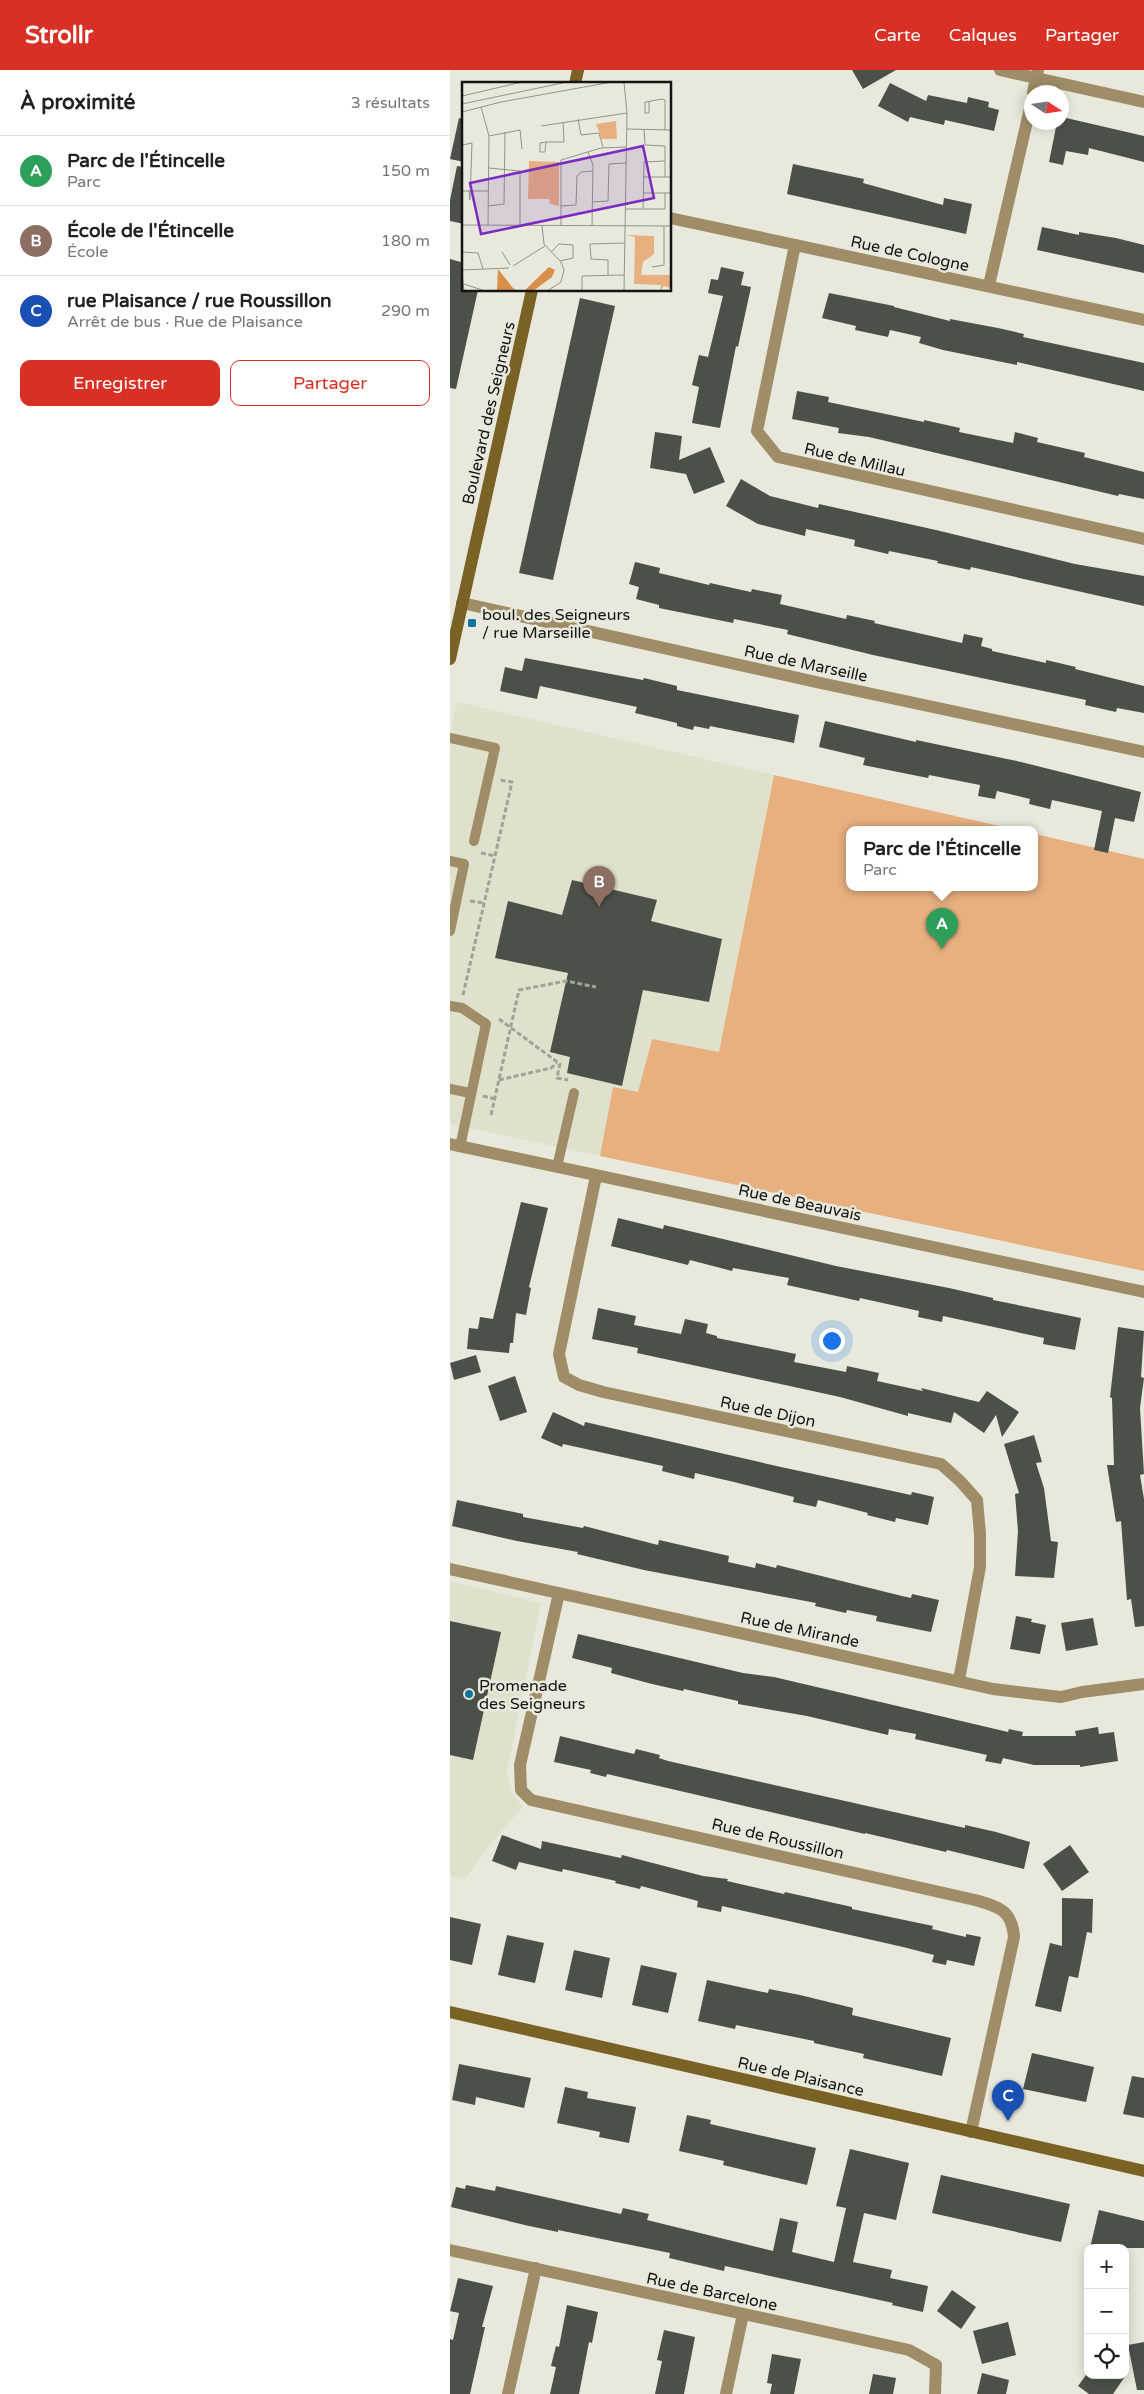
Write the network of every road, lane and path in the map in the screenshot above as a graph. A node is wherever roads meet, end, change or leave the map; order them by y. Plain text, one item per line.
1 (1000, 70) edge
2 (1037, 75) edge
3 (1144, 102) edge
4 (1025, 130) edge
5 (671, 218) edge
6 (795, 245) junction
7 (989, 286) junction
8 (532, 291) edge
9 (1144, 320) edge
10 (1144, 539) edge
11 (462, 603) junction
12 (450, 659) edge
13 (450, 738) edge
14 (1144, 752) edge
15 (512, 782) dead end
16 (474, 841) dead end
17 (450, 861) edge
18 (450, 931) edge
19 (596, 988) dead end
20 (456, 992) dead end
21 (463, 993) junction
22 (469, 994) dead end
23 (450, 1006) edge
24 (494, 1014) dead end
25 (510, 1028) junction
26 (557, 1063) junction
27 (499, 1080) junction
28 (574, 1082) dead end
29 (450, 1089) edge
30 (574, 1093) dead end
31 (470, 1094) junction
32 (491, 1115) dead end
33 (455, 1145) edge
34 (557, 1167) junction
35 (596, 1176) junction
36 (1144, 1292) edge
37 (450, 1569) edge
38 (559, 1593) junction
39 (958, 1680) junction
40 (1144, 1684) edge
41 (450, 2012) edge
42 (971, 2132) junction
43 (1144, 2171) edge
44 (450, 2250) edge
45 (536, 2268) junction
46 (743, 2314) junction
47 (508, 2394) edge
48 (726, 2394) edge
49 (936, 2394) edge

1 - 2 street
2 - 3 street
4 - 7 street
5 - 6 street, Rue de Cologne
6 - 7 street, Rue de Cologne
6 - 10 street, Rue de Millau
7 - 9 street, Rue de Cologne
8 - 11 street, Boulevard des Seigneurs
11 - 12 street, Boulevard des Seigneurs
11 - 14 street, Rue de Marseille
13 - 16 lane
15 - 21 path
17 - 18 lane
19 - 25 path
20 - 21 path
21 - 22 path
23 - 31 lane
24 - 25 path
25 - 26 path
25 - 27 path
26 - 27 path
26 - 28 path
27 - 32 path
29 - 31 lane
30 - 34 lane
31 - 33 lane
33 - 34 street, Rue de Beauvais
34 - 35 street, Rue de Beauvais
35 - 36 street, Rue de Beauvais
35 - 39 street, Rue de Dijon
37 - 38 street, Rue de Mirande
38 - 39 street, Rue de Mirande
38 - 42 street, Rue de Roussillon
39 - 40 street, Rue de Mirande
41 - 42 street, Rue de Plaisance
42 - 43 street, Rue de Plaisance
44 - 45 street, Rue de Barcelone
45 - 46 street, Rue de Barcelone
45 - 47 street
46 - 48 street
46 - 49 street, Rue de Barcelone

